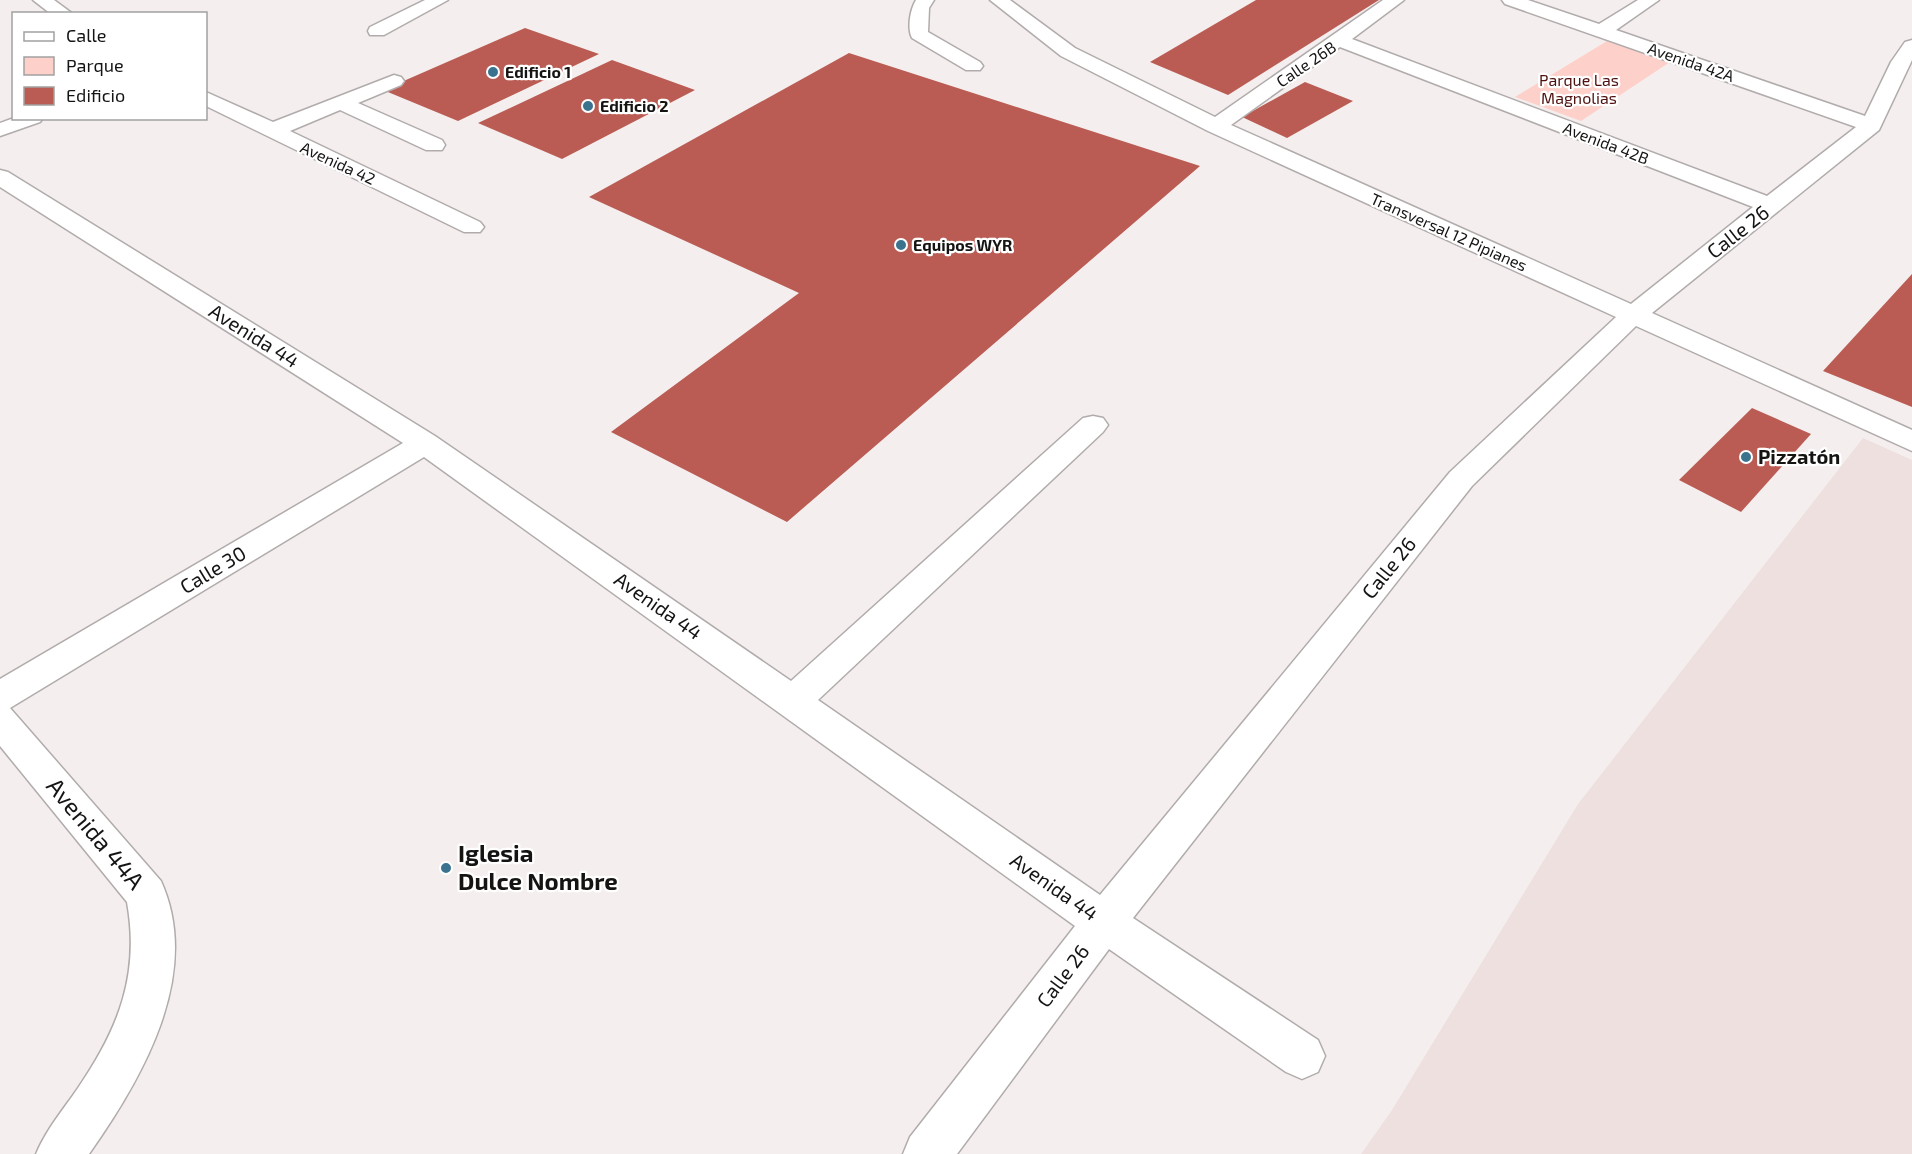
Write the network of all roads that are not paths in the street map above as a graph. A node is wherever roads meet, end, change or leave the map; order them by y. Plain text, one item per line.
1 (42, 0) edge
2 (440, 0) edge
3 (925, 0) edge
4 (999, 0) edge
5 (1395, 0) edge
6 (1511, 0) edge
7 (1650, 0) edge
8 (61, 12) edge
9 (377, 31) dead end
10 (1602, 31) junction
11 (1341, 41) junction
12 (1908, 58) edge
13 (973, 66) dead end
14 (394, 81) dead end
15 (207, 99) edge
16 (342, 103) junction
17 (28, 120) edge
18 (1871, 124) junction
19 (1216, 126) junction
20 (0, 130) edge
21 (270, 131) junction
22 (434, 145) dead end
23 (0, 177) edge
24 (1771, 206) junction
25 (472, 227) dead end
26 (1633, 315) junction
27 (1093, 425) dead end
28 (1912, 441) edge
29 (425, 443) junction
30 (0, 697) edge
31 (793, 701) junction
32 (0, 720) edge
33 (1104, 922) junction
34 (1302, 1056) dead end
35 (60, 1154) edge
36 (927, 1154) edge

1 - 8 street
2 - 9 street
3 - 13 street
4 - 19 street, Transversal 12 Pipianes
5 - 11 street, Calle 26B
6 - 10 street, Avenida 42A
7 - 10 street
10 - 18 street, Avenida 42A
11 - 19 street, Calle 26B
11 - 24 street, Avenida 42B
12 - 18 street, Calle 26
14 - 16 street
15 - 21 street, Avenida 42
16 - 21 street
16 - 22 street
17 - 20 street
18 - 24 street, Calle 26
19 - 26 street, Transversal 12 Pipianes
21 - 25 street, Avenida 42
23 - 29 street, Avenida 44
24 - 26 street, Calle 26
26 - 28 street, Transversal 12 Pipianes
26 - 33 street, Calle 26
27 - 31 street
29 - 30 street, Calle 30
29 - 31 street, Avenida 44
31 - 33 street, Avenida 44
32 - 35 street, Avenida 44A
33 - 34 street, Avenida 44
33 - 36 street, Calle 26

